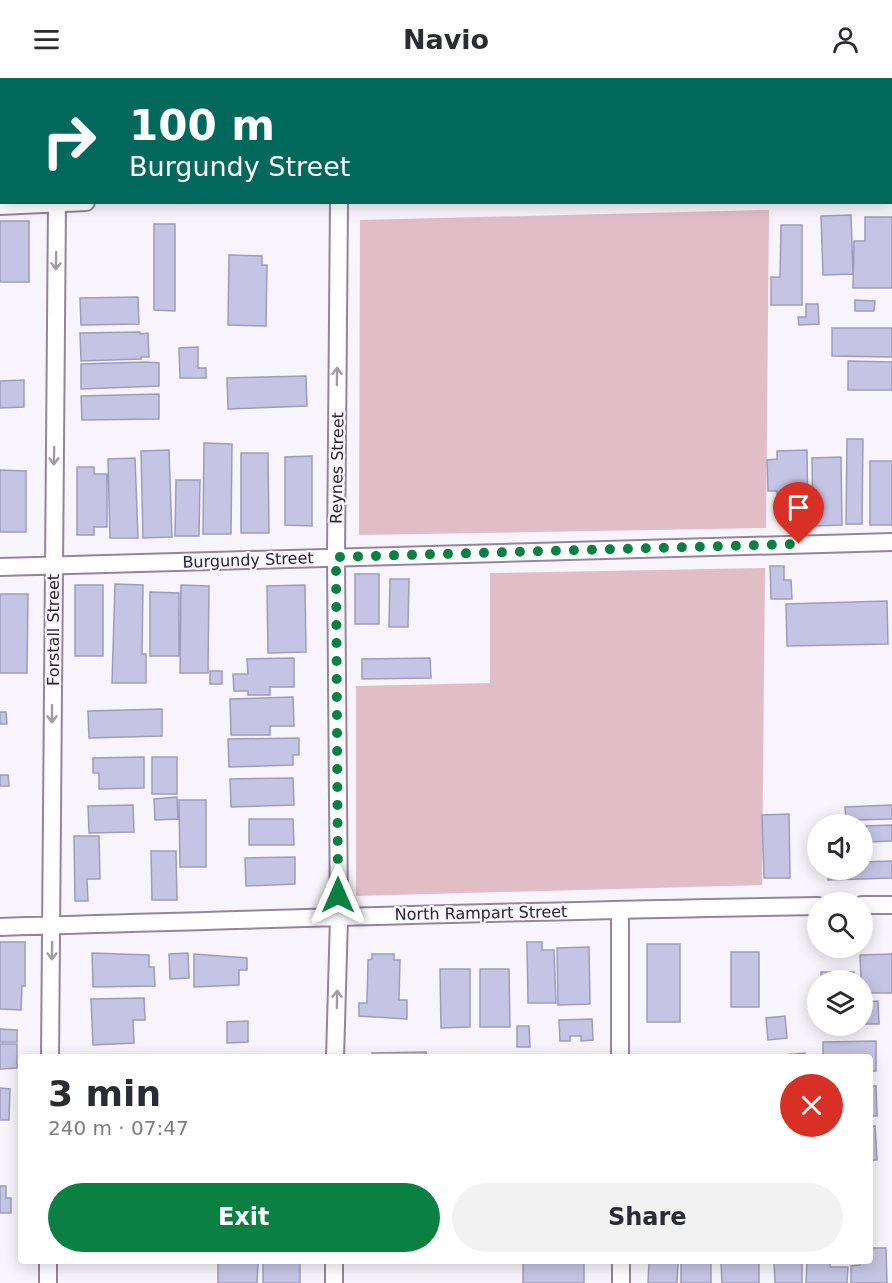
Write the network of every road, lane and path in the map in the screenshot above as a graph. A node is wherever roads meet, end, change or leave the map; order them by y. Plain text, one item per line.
1 (38, 204) edge
2 (57, 204) edge
3 (339, 204) edge
4 (0, 206) edge
5 (892, 542) edge
6 (336, 557) junction
7 (0, 567) edge
8 (53, 567) junction
9 (873, 905) edge
10 (892, 905) edge
11 (807, 906) edge
12 (620, 910) junction
13 (339, 918) junction
14 (52, 926) junction
15 (0, 927) edge
16 (50, 1054) edge
17 (335, 1054) edge
18 (620, 1054) edge
19 (48, 1264) edge
20 (334, 1264) edge
21 (621, 1264) edge
22 (48, 1283) edge
23 (334, 1283) edge
24 (621, 1283) edge

1 - 4 street
2 -> 8 street, Forstall Street
6 -> 3 street, Reynes Street
5 - 6 street, Burgundy Street
6 - 8 street, Burgundy Street
6 - 13 street, Reynes Street
7 - 8 street, Burgundy Street
8 -> 14 street, Forstall Street
9 - 10 street
11 - 12 street, North Rampart Street
12 - 13 street, North Rampart Street
12 - 18 street
13 - 14 street, North Rampart Street
17 -> 13 street, Reynes Street
14 - 15 street, North Rampart Street
14 -> 16 street, Forstall Street
19 - 22 street
20 - 23 street
21 - 24 street

